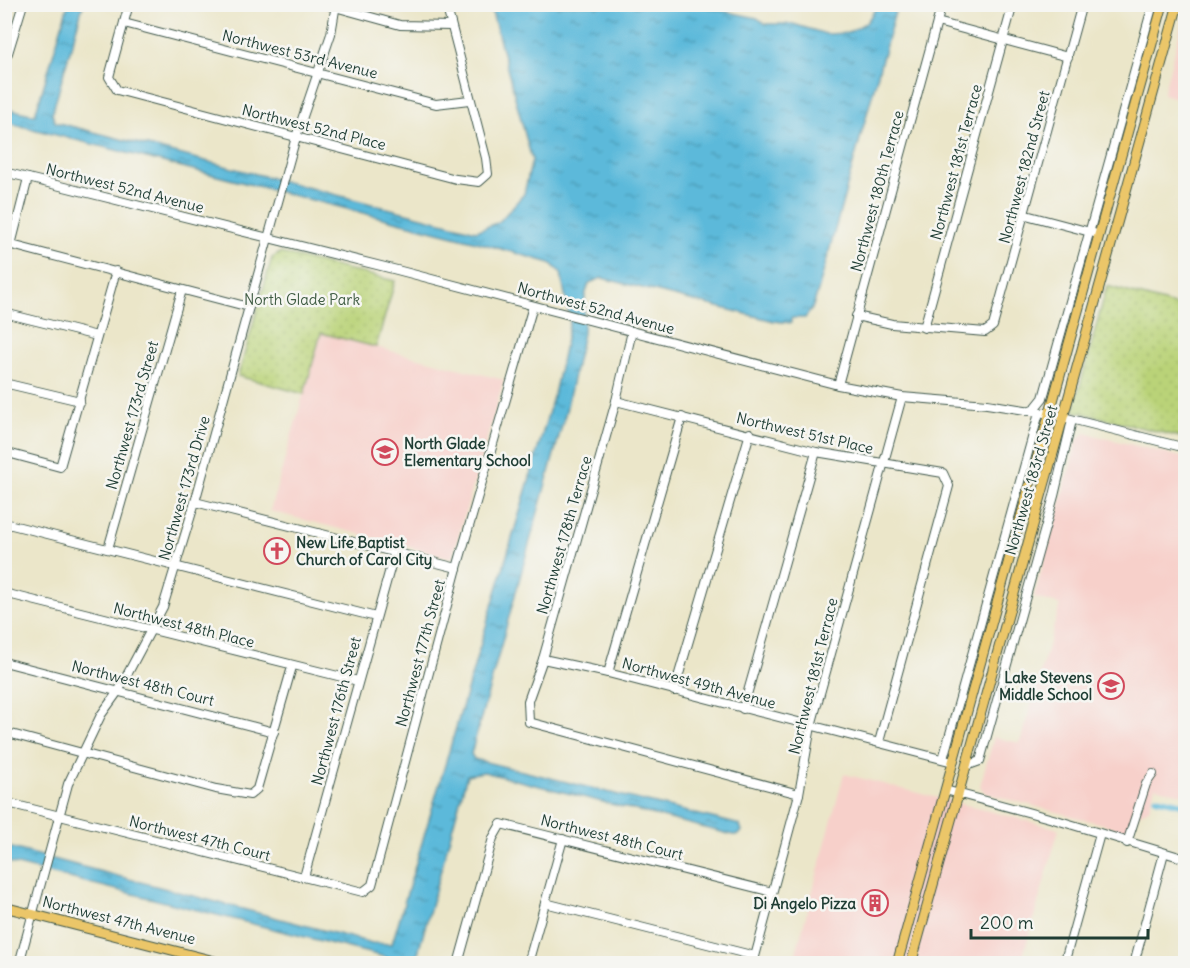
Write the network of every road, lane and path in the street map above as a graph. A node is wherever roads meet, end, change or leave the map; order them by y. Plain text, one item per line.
1 (23, 4) edge
2 (129, 4) edge
3 (324, 4) edge
4 (446, 4) edge
5 (942, 4) edge
6 (1013, 4) edge
7 (1083, 4) edge
8 (1153, 4) edge
9 (1163, 4) edge
10 (1178, 4) edge
11 (336, 6) edge
12 (937, 22) junction
13 (124, 23) junction
14 (451, 26) junction
15 (1004, 39) junction
16 (6, 55) edge
17 (1068, 57) junction
18 (316, 71) junction
19 (469, 100) junction
20 (1134, 112) junction
21 (296, 137) junction
22 (1141, 141) junction
23 (4, 172) edge
24 (28, 178) junction
25 (1026, 215) junction
26 (1096, 233) junction
27 (267, 238) junction
28 (8, 244) edge
29 (116, 272) junction
30 (182, 290) junction
31 (533, 306) junction
32 (249, 307) junction
33 (4, 313) edge
34 (856, 316) junction
35 (924, 328) junction
36 (632, 331) junction
37 (97, 336) junction
38 (4, 382) edge
39 (838, 385) junction
40 (902, 397) junction
41 (80, 401) junction
42 (616, 401) junction
43 (1028, 411) junction
44 (1039, 413) junction
45 (1051, 414) junction
46 (682, 417) junction
47 (1068, 419) junction
48 (750, 433) junction
49 (1185, 448) edge
50 (4, 452) edge
51 (816, 452) junction
52 (883, 465) junction
53 (195, 502) junction
54 (4, 523) edge
55 (108, 549) junction
56 (395, 551) junction
57 (1009, 562) junction
58 (176, 565) junction
59 (458, 568) junction
60 (1017, 585) junction
61 (1027, 591) junction
62 (4, 593) edge
63 (376, 616) junction
64 (151, 630) junction
65 (543, 659) junction
66 (4, 663) edge
67 (292, 667) junction
68 (608, 673) junction
69 (358, 681) junction
70 (119, 690) junction
71 (674, 691) junction
72 (743, 709) junction
73 (811, 726) junction
74 (4, 732) edge
75 (274, 732) junction
76 (879, 742) junction
77 (82, 752) junction
78 (948, 761) junction
79 (966, 766) junction
80 (1153, 774) dead end
81 (945, 790) junction
82 (959, 793) junction
83 (799, 794) junction
84 (4, 802) edge
85 (59, 816) junction
86 (1100, 834) junction
87 (563, 839) junction
88 (1128, 843) junction
89 (1164, 853) junction
90 (1185, 859) edge
91 (376, 871) joint
92 (304, 878) junction
93 (772, 892) junction
94 (545, 903) junction
95 (4, 907) edge
96 (33, 914) junction
97 (907, 925) junction
98 (754, 960) edge
99 (912, 960) edge
100 (19, 963) edge
101 (226, 963) edge
102 (458, 963) edge
103 (531, 963) edge
104 (898, 963) edge
105 (1064, 963) edge
106 (1134, 963) edge

1 - 16 street
2 - 13 street
3 - 11 street
4 - 14 street
5 - 12 street, Northwest 180th Terrace
6 - 15 street, Northwest 181st Terrace
7 - 17 street, Northwest 182nd Street
8 - 26 street
9 - 20 main road, Northwest 183rd Street
10 - 22 main road, Northwest 183rd Street
11 - 14 street
11 - 18 street, Northwest 173rd Drive
12 - 15 street
12 - 34 street, Northwest 180th Terrace
13 - 18 street, Northwest 53rd Avenue
13 - 21 street, Northwest 52nd Place
14 - 19 street
15 - 17 street
15 - 35 street, Northwest 181st Terrace
17 - 25 street, Northwest 182nd Street
18 - 19 street, Northwest 53rd Avenue
18 - 21 street, Northwest 173rd Drive
19 - 21 street, Northwest 52nd Place
20 - 22 main road
20 - 26 main road, Northwest 183rd Street
21 - 27 street, Northwest 173rd Drive
22 - 47 main road, Northwest 183rd Street
23 - 24 street, Northwest 52nd Avenue
24 - 27 street, Northwest 52nd Avenue
24 - 28 street
25 - 26 street
25 - 35 street, Northwest 182nd Street
26 - 43 street
26 - 45 main road, Northwest 183rd Street
27 - 31 street, Northwest 52nd Avenue
27 - 32 street, Northwest 173rd Drive
28 - 29 street
29 - 30 street
29 - 37 street
30 - 32 street
30 - 55 street, Northwest 173rd Street
31 - 36 street, Northwest 52nd Avenue
31 - 59 street, Northwest 177th Street
32 - 53 street, Northwest 173rd Drive
33 - 37 street
34 - 35 street
34 - 39 street, Northwest 180th Terrace
36 - 39 street, Northwest 52nd Avenue
36 - 42 street, Northwest 178th Terrace
37 - 41 street
38 - 41 street
39 - 40 street, Northwest 52nd Avenue
40 - 43 street, Northwest 52nd Avenue
40 - 52 street, Northwest 181st Terrace
41 - 50 street
42 - 46 street, Northwest 51st Place
42 - 65 street, Northwest 178th Terrace
43 - 44 street, Northwest 52nd Avenue
44 - 45 street, Northwest 52nd Avenue
44 - 78 street
45 - 47 street, Northwest 52nd Avenue
45 - 57 main road, Northwest 183rd Street
46 - 48 street, Northwest 51st Place
46 - 68 street
47 - 49 street, Northwest 52nd Avenue
47 - 60 main road, Northwest 183rd Street
47 - 61 street
48 - 51 street, Northwest 51st Place
48 - 71 street
51 - 52 street, Northwest 51st Place
51 - 72 street
52 - 73 street, Northwest 181st Terrace
52 - 76 street, Northwest 51st Place
53 - 56 street
53 - 58 street, Northwest 173rd Drive
54 - 55 street
55 - 58 street
56 - 59 street
56 - 63 street, Northwest 176th Street
57 - 60 main road
57 - 78 main road, Northwest 183rd Street
58 - 63 street
58 - 64 street, Northwest 173rd Drive
59 - 91 street, Northwest 177th Street
60 - 61 street
60 - 79 main road, Northwest 183rd Street
61 - 79 street
62 - 64 street, Northwest 48th Place
63 - 69 street, Northwest 176th Street
64 - 67 street, Northwest 48th Place
64 - 70 street, Northwest 173rd Drive
65 - 68 street, Northwest 49th Avenue
65 - 83 street, Northwest 178th Terrace
66 - 70 street, Northwest 48th Court
67 - 69 street, Northwest 48th Place
67 - 75 street
68 - 71 street, Northwest 49th Avenue
69 - 92 street, Northwest 176th Street
70 - 75 street, Northwest 48th Court
70 - 77 street, Northwest 173rd Drive
71 - 72 street, Northwest 49th Avenue
72 - 73 street, Northwest 49th Avenue
73 - 76 street, Northwest 49th Avenue
73 - 83 street, Northwest 181st Terrace
74 - 77 street
75 - 77 street
76 - 78 street, Northwest 49th Avenue
77 - 85 street, Northwest 173rd Drive
78 - 81 main road, Northwest 183rd Street
79 - 82 main road, Northwest 183rd Street
80 - 88 street
81 - 82 street
81 - 97 main road, Northwest 183rd Street
82 - 86 street
82 - 99 main road, Northwest 183rd Street
83 - 93 street, Northwest 181st Terrace
84 - 85 street, Northwest 47th Court
85 - 92 street, Northwest 47th Court
85 - 96 street, Northwest 173rd Drive
86 - 88 street
86 - 105 street
87 - 93 street, Northwest 48th Court
87 - 94 street
87 - 102 street, Northwest 48th Court
88 - 89 street
89 - 90 street
89 - 106 street
91 - 92 street, Northwest 47th Court
93 - 98 street, Northwest 181st Terrace
94 - 98 street
94 - 103 street
95 - 96 main road, Northwest 47th Avenue
96 - 100 street, Northwest 173rd Drive
96 - 101 main road, Northwest 47th Avenue
97 - 99 main road
97 - 104 main road, Northwest 183rd Street

